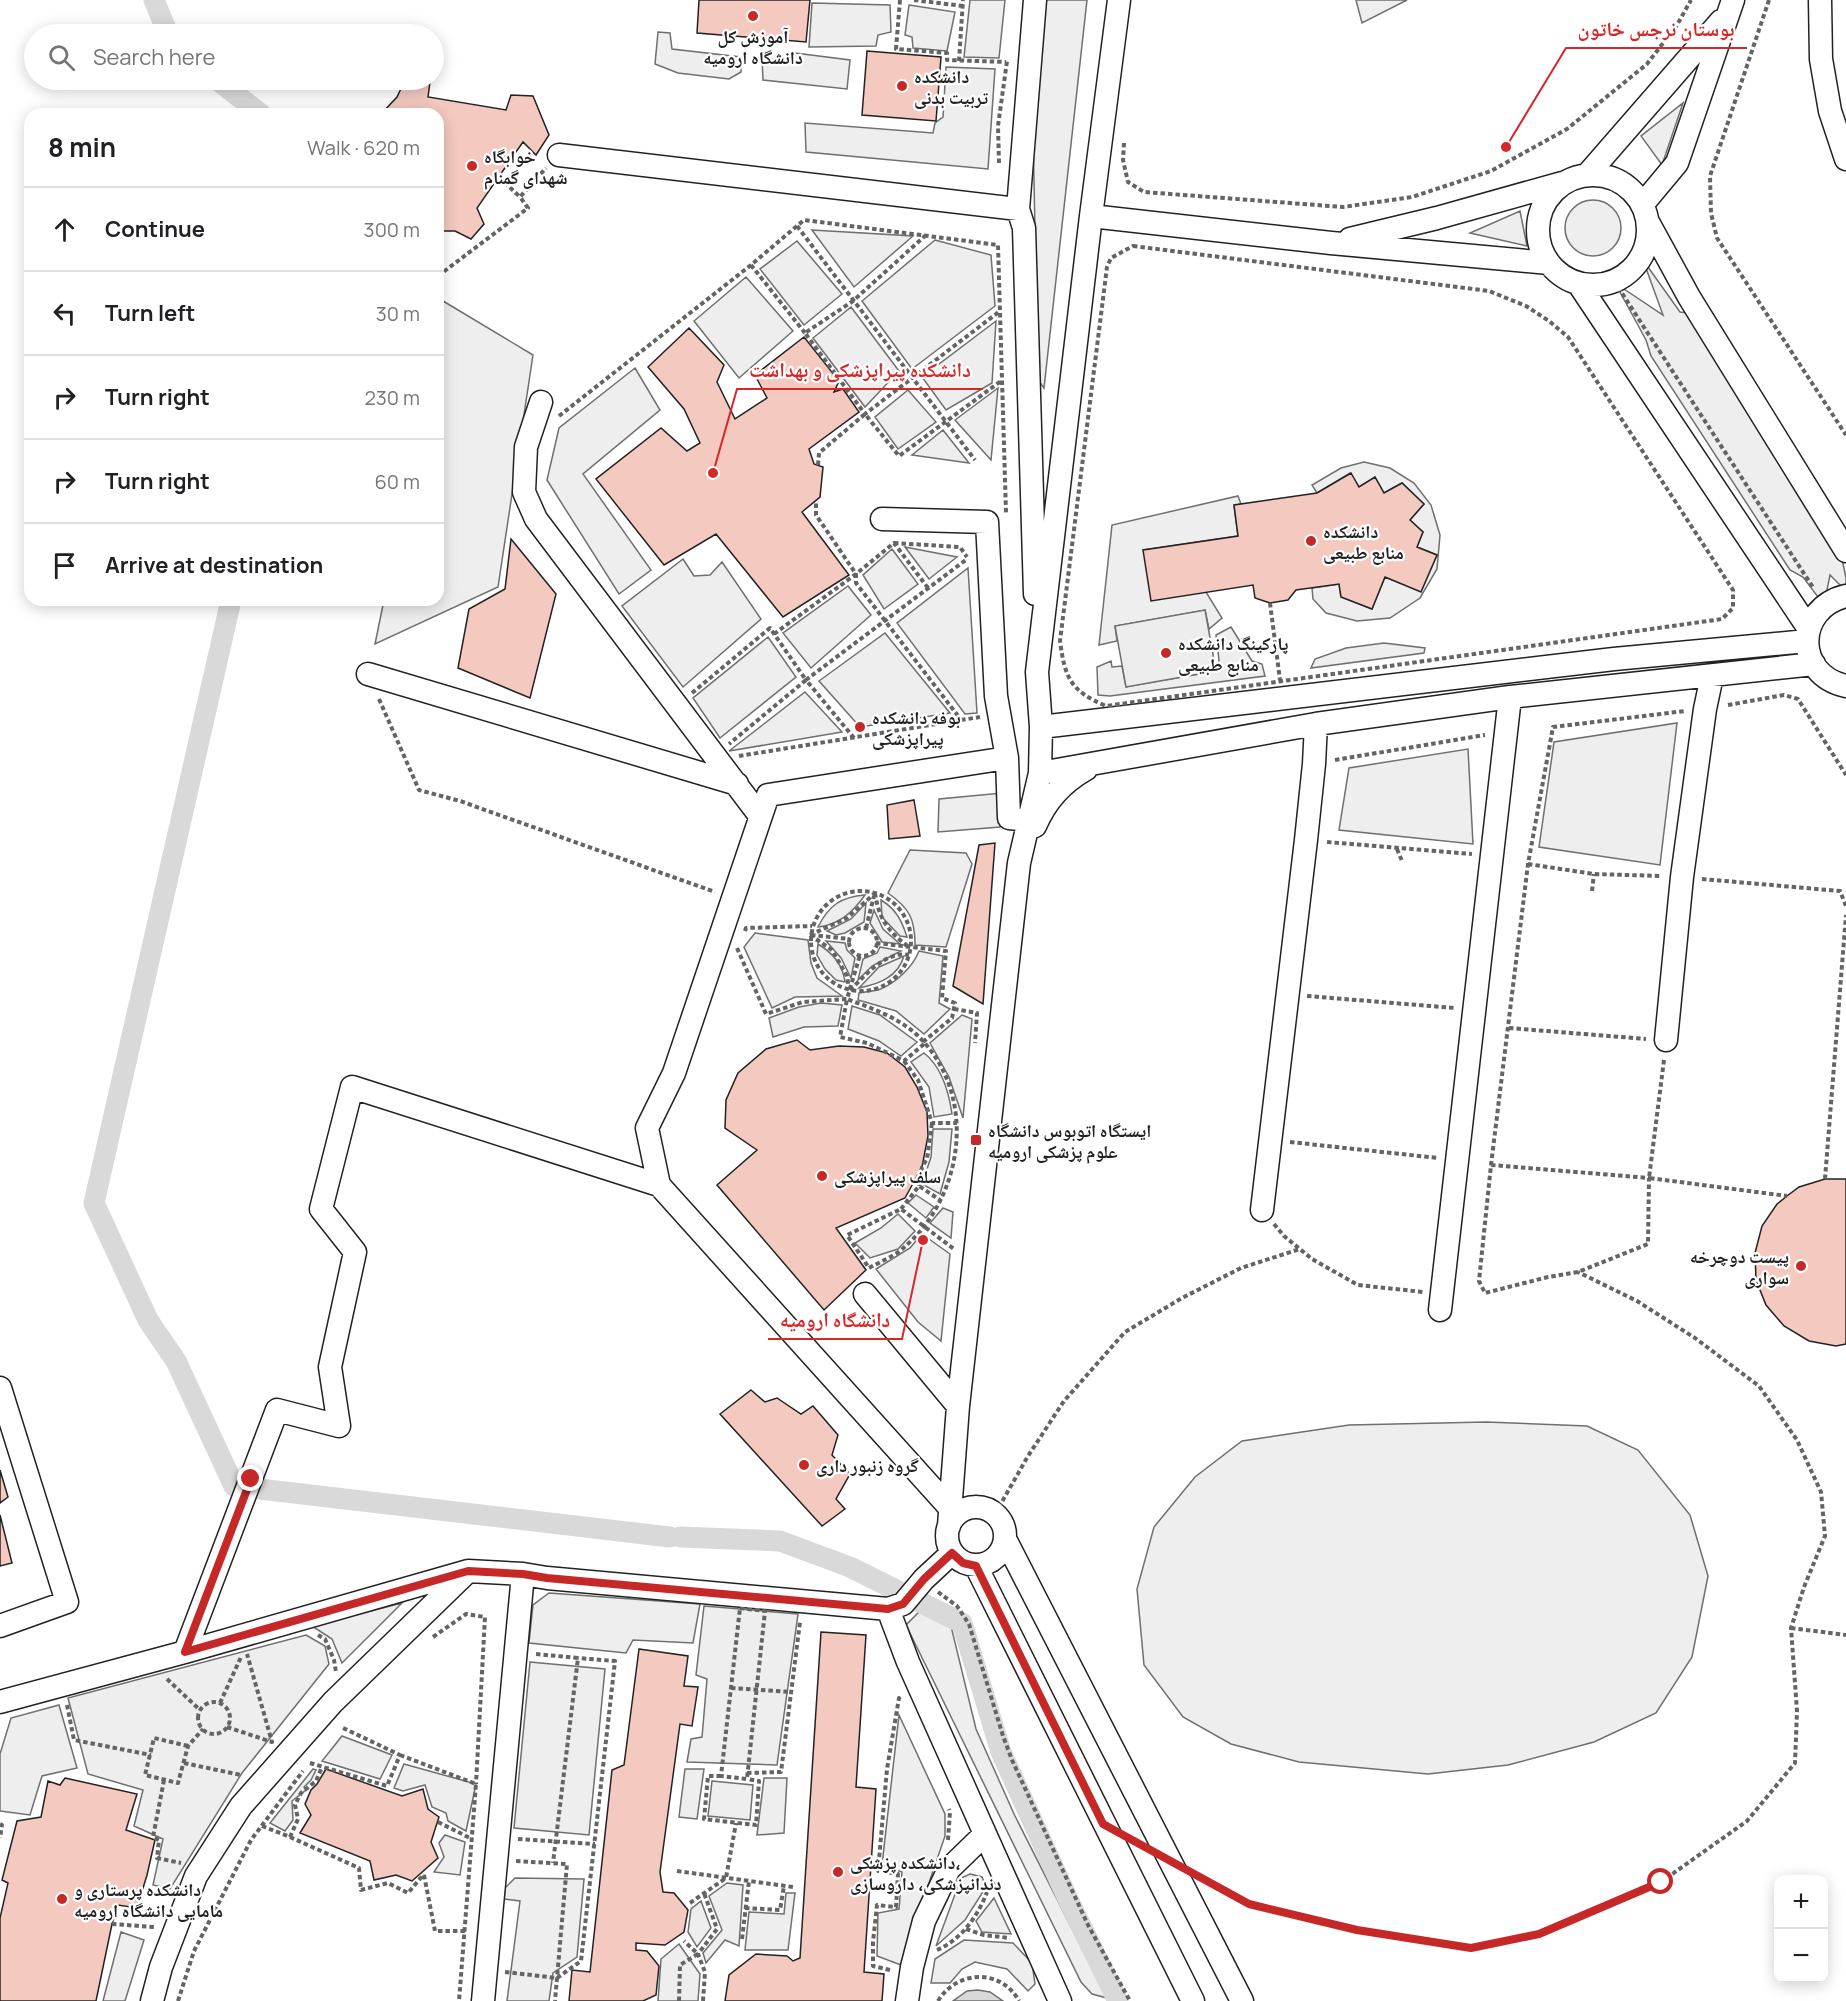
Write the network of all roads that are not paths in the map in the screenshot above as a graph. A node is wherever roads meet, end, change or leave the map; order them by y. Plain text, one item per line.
1 (1035, 0) edge
2 (1119, 0) edge
3 (1820, 0) edge
4 (1732, 5) edge
5 (559, 155) road end
6 (1846, 159) edge
7 (1587, 175) junction
8 (1562, 183) junction
9 (1018, 209) junction
10 (1645, 213) junction
11 (1091, 216) junction
12 (1331, 243) junction
13 (1548, 263) junction
14 (1578, 284) junction
15 (549, 410) road end
16 (882, 519) dead end
17 (1846, 551) edge
18 (1846, 596) edge
19 (1808, 635) junction
20 (1814, 664) junction
21 (1037, 672) junction
22 (368, 674) road end
23 (1713, 676) junction
24 (1843, 689) edge
25 (1510, 697) junction
26 (1098, 713) junction
27 (1316, 724) junction
28 (1041, 727) junction
29 (1007, 758) junction
30 (1095, 763) junction
31 (1040, 773) junction
32 (737, 784) junction
33 (760, 816) junction
34 (1028, 820) junction
35 (1019, 863) junction
36 (1666, 1040) road end
37 (659, 1185) junction
38 (1262, 1210) road end
39 (865, 1294) dead end
40 (1433, 1301) road end
41 (0, 1388) edge
42 (958, 1406) junction
43 (949, 1517) junction
44 (1005, 1539) junction
45 (952, 1553) junction
46 (976, 1566) junction
47 (468, 1571) junction
48 (523, 1574) junction
49 (888, 1609) junction
50 (0, 1626) edge
51 (185, 1652) junction
52 (0, 1702) edge
53 (985, 1834) junction
54 (152, 2001) edge
55 (483, 2001) edge
56 (907, 2001) edge
57 (1060, 2001) edge
58 (1192, 2001) edge
59 (1242, 2001) edge

1 - 9 street
2 - 11 street
3 - 6 street
4 - 7 street
4 - 10 street
5 - 9 street
7 - 8 street
7 - 10 street
8 - 12 street
8 - 13 street
9 - 21 street
10 - 14 street
10 - 17 street
11 - 12 street
11 - 21 street
12 - 13 street
13 - 14 street
14 - 19 street
15 - 32 street
16 - 29 street
18 - 19 street
19 - 20 street
19 - 26 street
20 - 23 street
20 - 24 street
21 - 26 street
21 - 28 street
22 - 32 street
23 - 25 street
23 - 36 street
25 - 27 street
25 - 40 street
26 - 28 street
27 - 30 street
27 - 38 street
28 - 31 street
29 - 33 street
29 - 34 street
30 - 31 street
30 - 35 street
31 - 34 street
32 - 33 street
33 - 37 street
34 - 35 street
35 - 42 street
37 - 43 street
37 - 51 street
39 - 42 street
41 - 50 street
42 - 43 street
43 - 44 street
43 - 45 street
44 - 46 street
44 - 59 street
45 - 46 street
45 - 49 street
46 - 58 street
47 - 48 street
47 - 51 street
47 - 54 street
48 - 49 street
48 - 55 street
49 - 53 street
51 - 52 street
53 - 56 street
53 - 57 street

